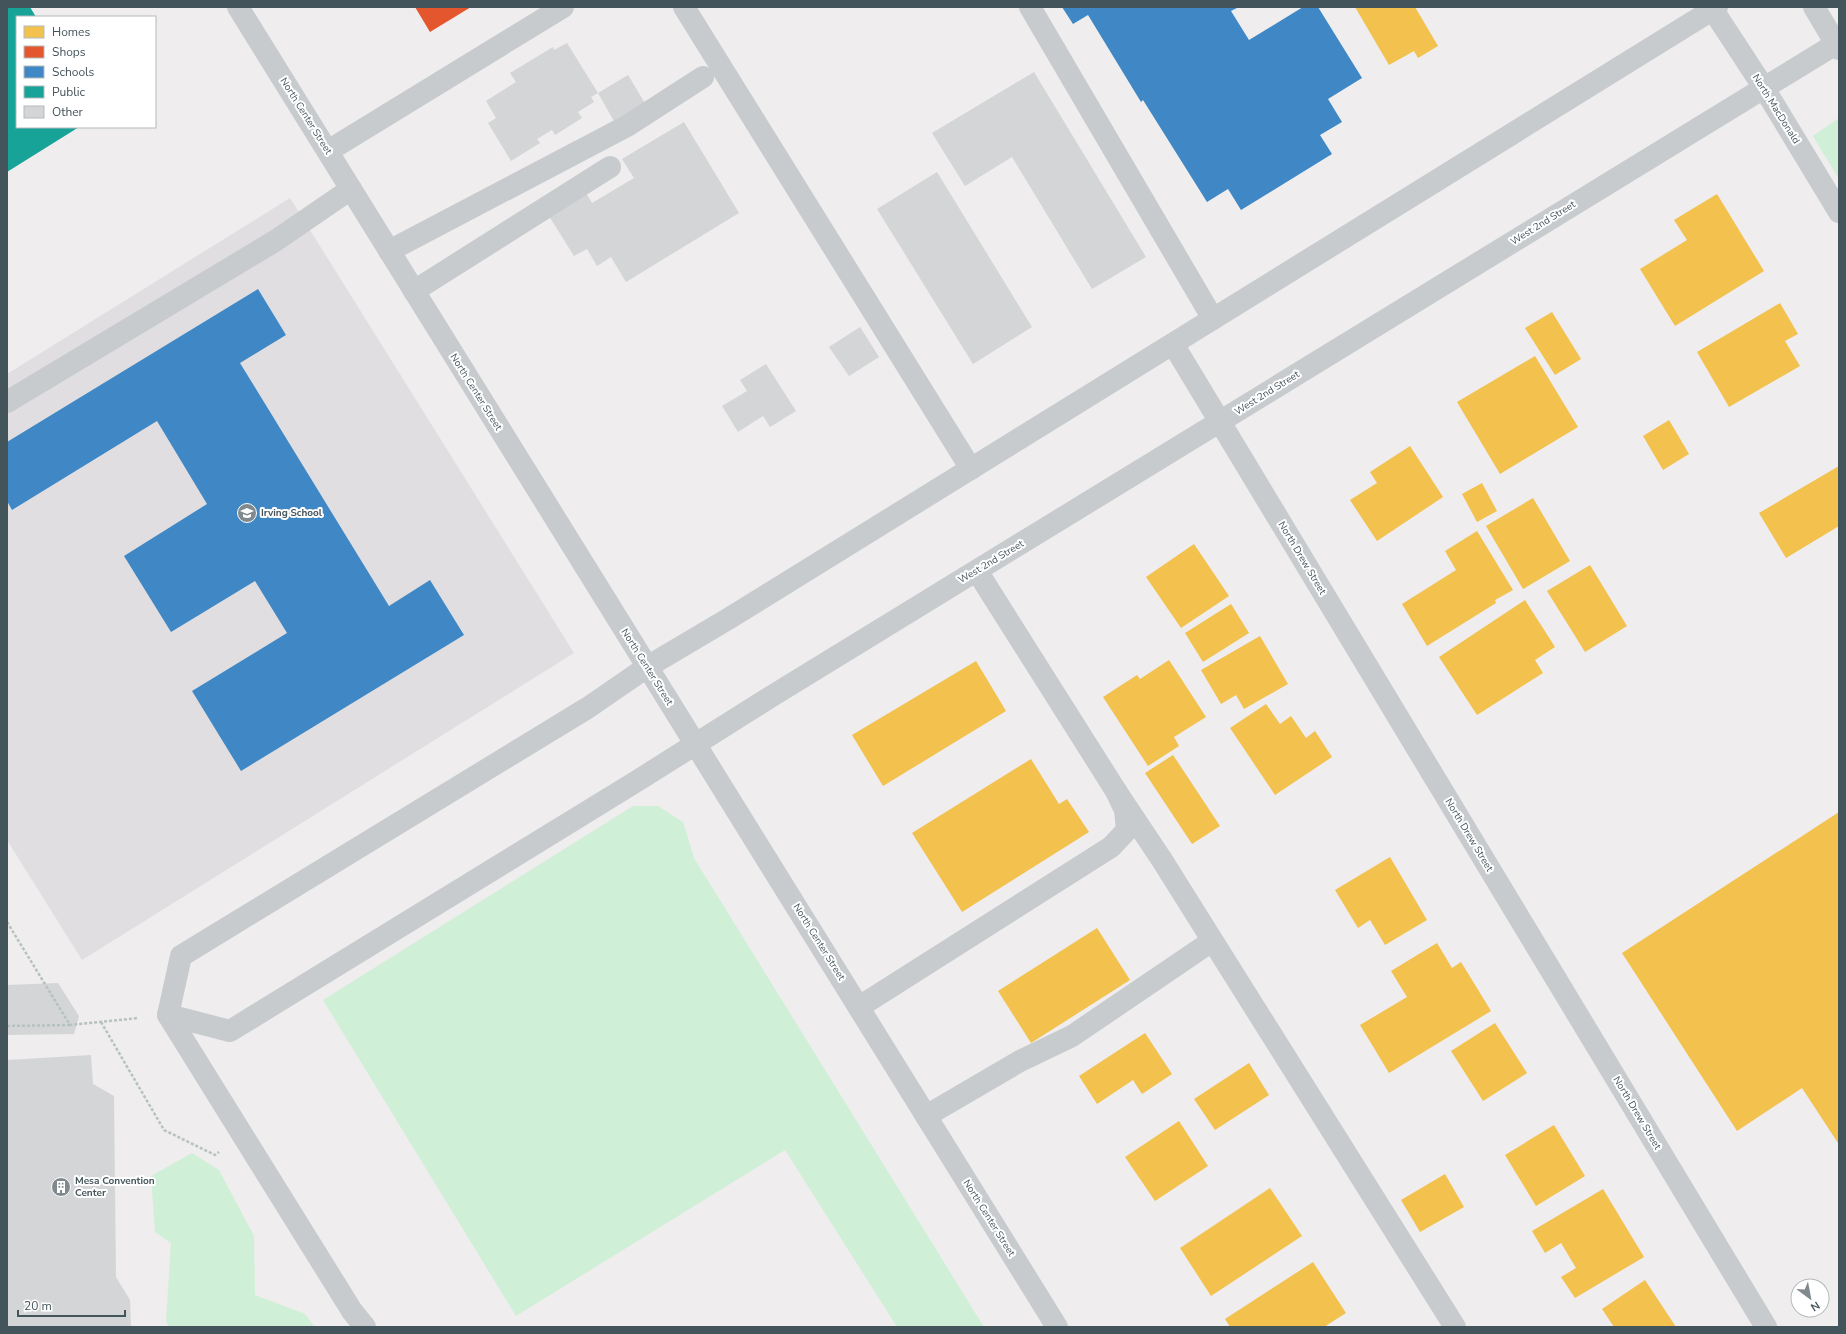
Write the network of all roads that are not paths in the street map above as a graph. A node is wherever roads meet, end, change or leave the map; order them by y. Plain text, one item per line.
1 (238, 7) edge
2 (563, 7) edge
3 (684, 7) edge
4 (1030, 7) edge
5 (1814, 7) edge
6 (1714, 8) edge
7 (1838, 45) edge
8 (703, 77) dead end
9 (1764, 88) junction
10 (328, 151) junction
11 (610, 167) dead end
12 (351, 189) junction
13 (1839, 212) edge
14 (389, 251) junction
15 (414, 291) junction
16 (1213, 319) junction
17 (1173, 344) junction
18 (7, 402) edge
19 (1219, 422) junction
20 (970, 469) junction
21 (977, 570) junction
22 (647, 667) junction
23 (695, 744) junction
24 (1116, 791) junction
25 (1212, 941) junction
26 (859, 1007) junction
27 (168, 1015) junction
28 (926, 1116) junction
29 (365, 1327) edge
30 (1056, 1327) edge
31 (1455, 1327) edge
32 (1766, 1327) edge

1 - 10 street, North Center Street
2 - 10 street
3 - 20 street
4 - 16 street
5 - 7 street
6 - 9 street, North MacDonald
6 - 16 street
7 - 9 street, West 2nd Street
8 - 14 street
9 - 13 street, North MacDonald
9 - 19 street, West 2nd Street
10 - 12 street, North Center Street
11 - 15 street
12 - 14 street, North Center Street
12 - 18 street
14 - 15 street, North Center Street
15 - 22 street, North Center Street
16 - 17 street
17 - 19 street, North Drew Street
17 - 20 street
19 - 21 street, West 2nd Street
19 - 32 street, North Drew Street
20 - 22 street
21 - 23 street, West 2nd Street
21 - 24 street
22 - 23 street, North Center Street
22 - 27 street
23 - 26 street, North Center Street
23 - 27 street, West 2nd Street
24 - 25 street
24 - 26 street
25 - 28 street
25 - 31 street
26 - 28 street, North Center Street
27 - 29 street
28 - 30 street, North Center Street

